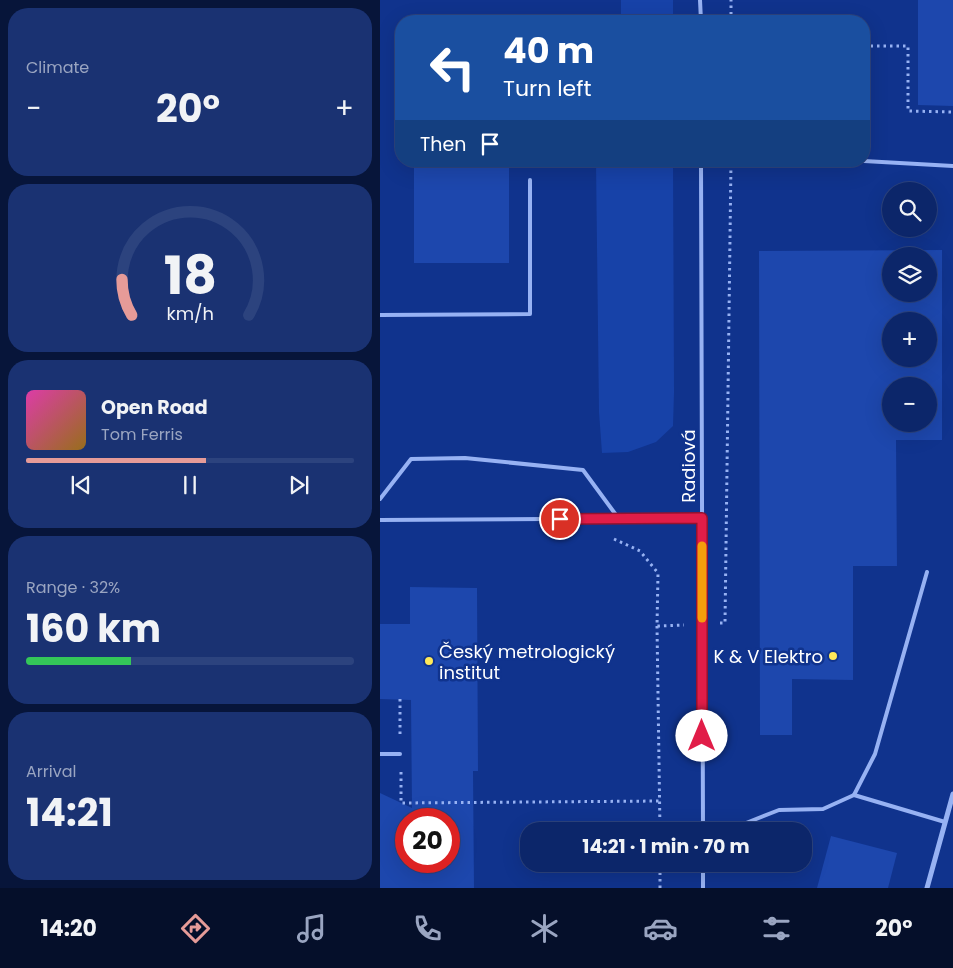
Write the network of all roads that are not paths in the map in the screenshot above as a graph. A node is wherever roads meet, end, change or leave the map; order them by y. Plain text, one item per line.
1 (700, 0) edge
2 (700, 15) edge
3 (870, 161) edge
4 (953, 166) edge
5 (701, 167) edge
6 (530, 180) dead end
7 (380, 315) edge
8 (380, 499) edge
9 (619, 518) junction
10 (702, 518) junction
11 (380, 520) edge
12 (927, 572) dead end
13 (380, 754) edge
14 (400, 754) road end
15 (953, 794) edge
16 (854, 795) junction
17 (703, 822) edge
18 (749, 822) edge
19 (945, 822) junction
20 (703, 872) edge
21 (703, 888) edge
22 (927, 888) edge

1 - 2 lane
3 - 4 lane
5 - 10 lane, Radiová
6 - 7 lane
8 - 9 lane
9 - 10 lane
9 - 11 lane
10 - 17 lane, Radiová
12 - 16 lane
13 - 14 lane
15 - 19 street
16 - 18 lane
16 - 19 lane
19 - 22 street
20 - 21 lane

